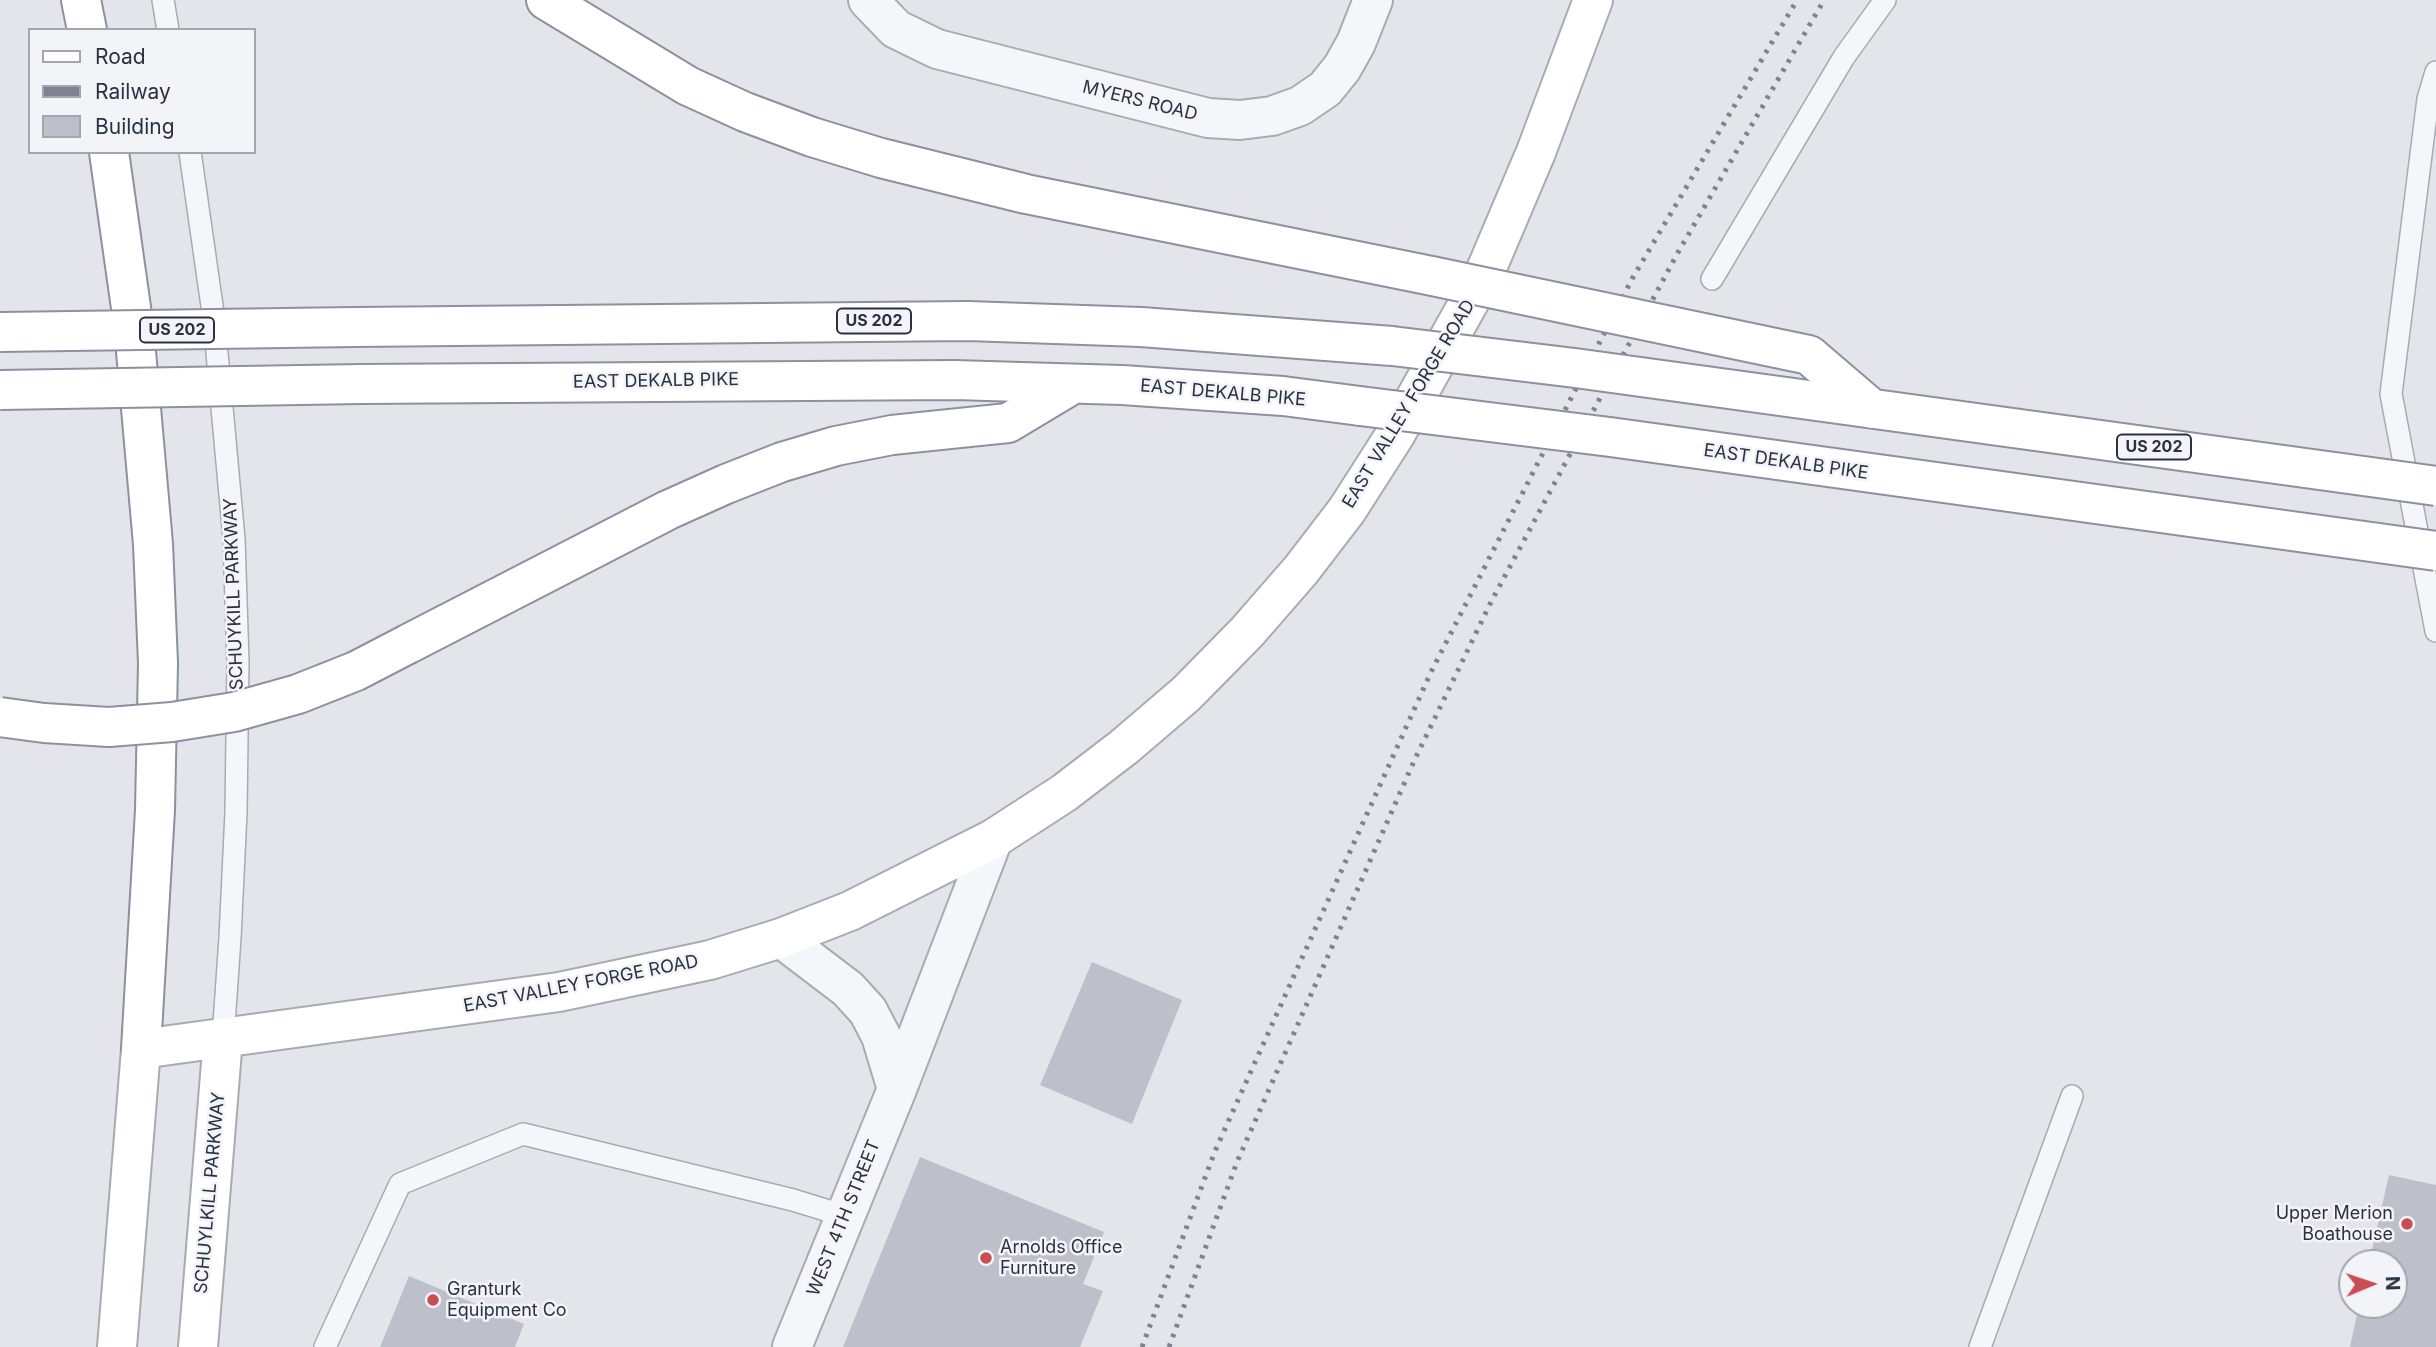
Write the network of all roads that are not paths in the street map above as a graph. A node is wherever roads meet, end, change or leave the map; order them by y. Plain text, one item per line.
1 (81, 0) edge
2 (163, 0) edge
3 (546, 0) edge
4 (868, 0) edge
5 (1373, 0) edge
6 (1593, 0) edge
7 (1885, 0) edge
8 (87, 28) edge
9 (168, 28) edge
10 (2436, 72) edge
11 (109, 154) edge
12 (190, 154) edge
13 (1712, 279) dead end
14 (0, 332) edge
15 (1073, 384) junction
16 (0, 390) edge
17 (1872, 408) junction
18 (2436, 486) edge
19 (2436, 551) edge
20 (2436, 631) edge
21 (0, 717) edge
22 (993, 839) junction
23 (781, 938) junction
24 (223, 1038) junction
25 (141, 1049) junction
26 (897, 1089) junction
27 (2072, 1096) dead end
28 (845, 1216) junction
29 (117, 1347) edge
30 (198, 1347) edge
31 (325, 1347) edge
32 (792, 1347) edge
33 (1980, 1347) edge

1 - 8 main road
2 - 9 lane
3 - 17 main road, bridge
4 - 5 street, MYERS ROAD
6 - 22 main road, EAST VALLEY FORGE ROAD
7 - 13 lane
10 - 20 lane
11 - 25 main road
12 - 24 lane, SCHUYKILL PARKWAY
14 - 17 main road, US 202, bridge
15 - 16 main road, EAST DEKALB PIKE, bridge
15 - 19 main road, EAST DEKALB PIKE, bridge
15 - 21 main road, bridge
17 - 18 main road, US 202, bridge
22 - 23 main road, EAST VALLEY FORGE ROAD
22 - 26 street, WEST 4TH STREET
23 - 24 main road, EAST VALLEY FORGE ROAD
23 - 26 street
24 - 25 main road, EAST VALLEY FORGE ROAD
24 - 30 main road, SCHUYLKILL PARKWAY
25 - 29 main road
26 - 28 street, WEST 4TH STREET
27 - 33 lane
28 - 31 lane
28 - 32 street, WEST 4TH STREET

